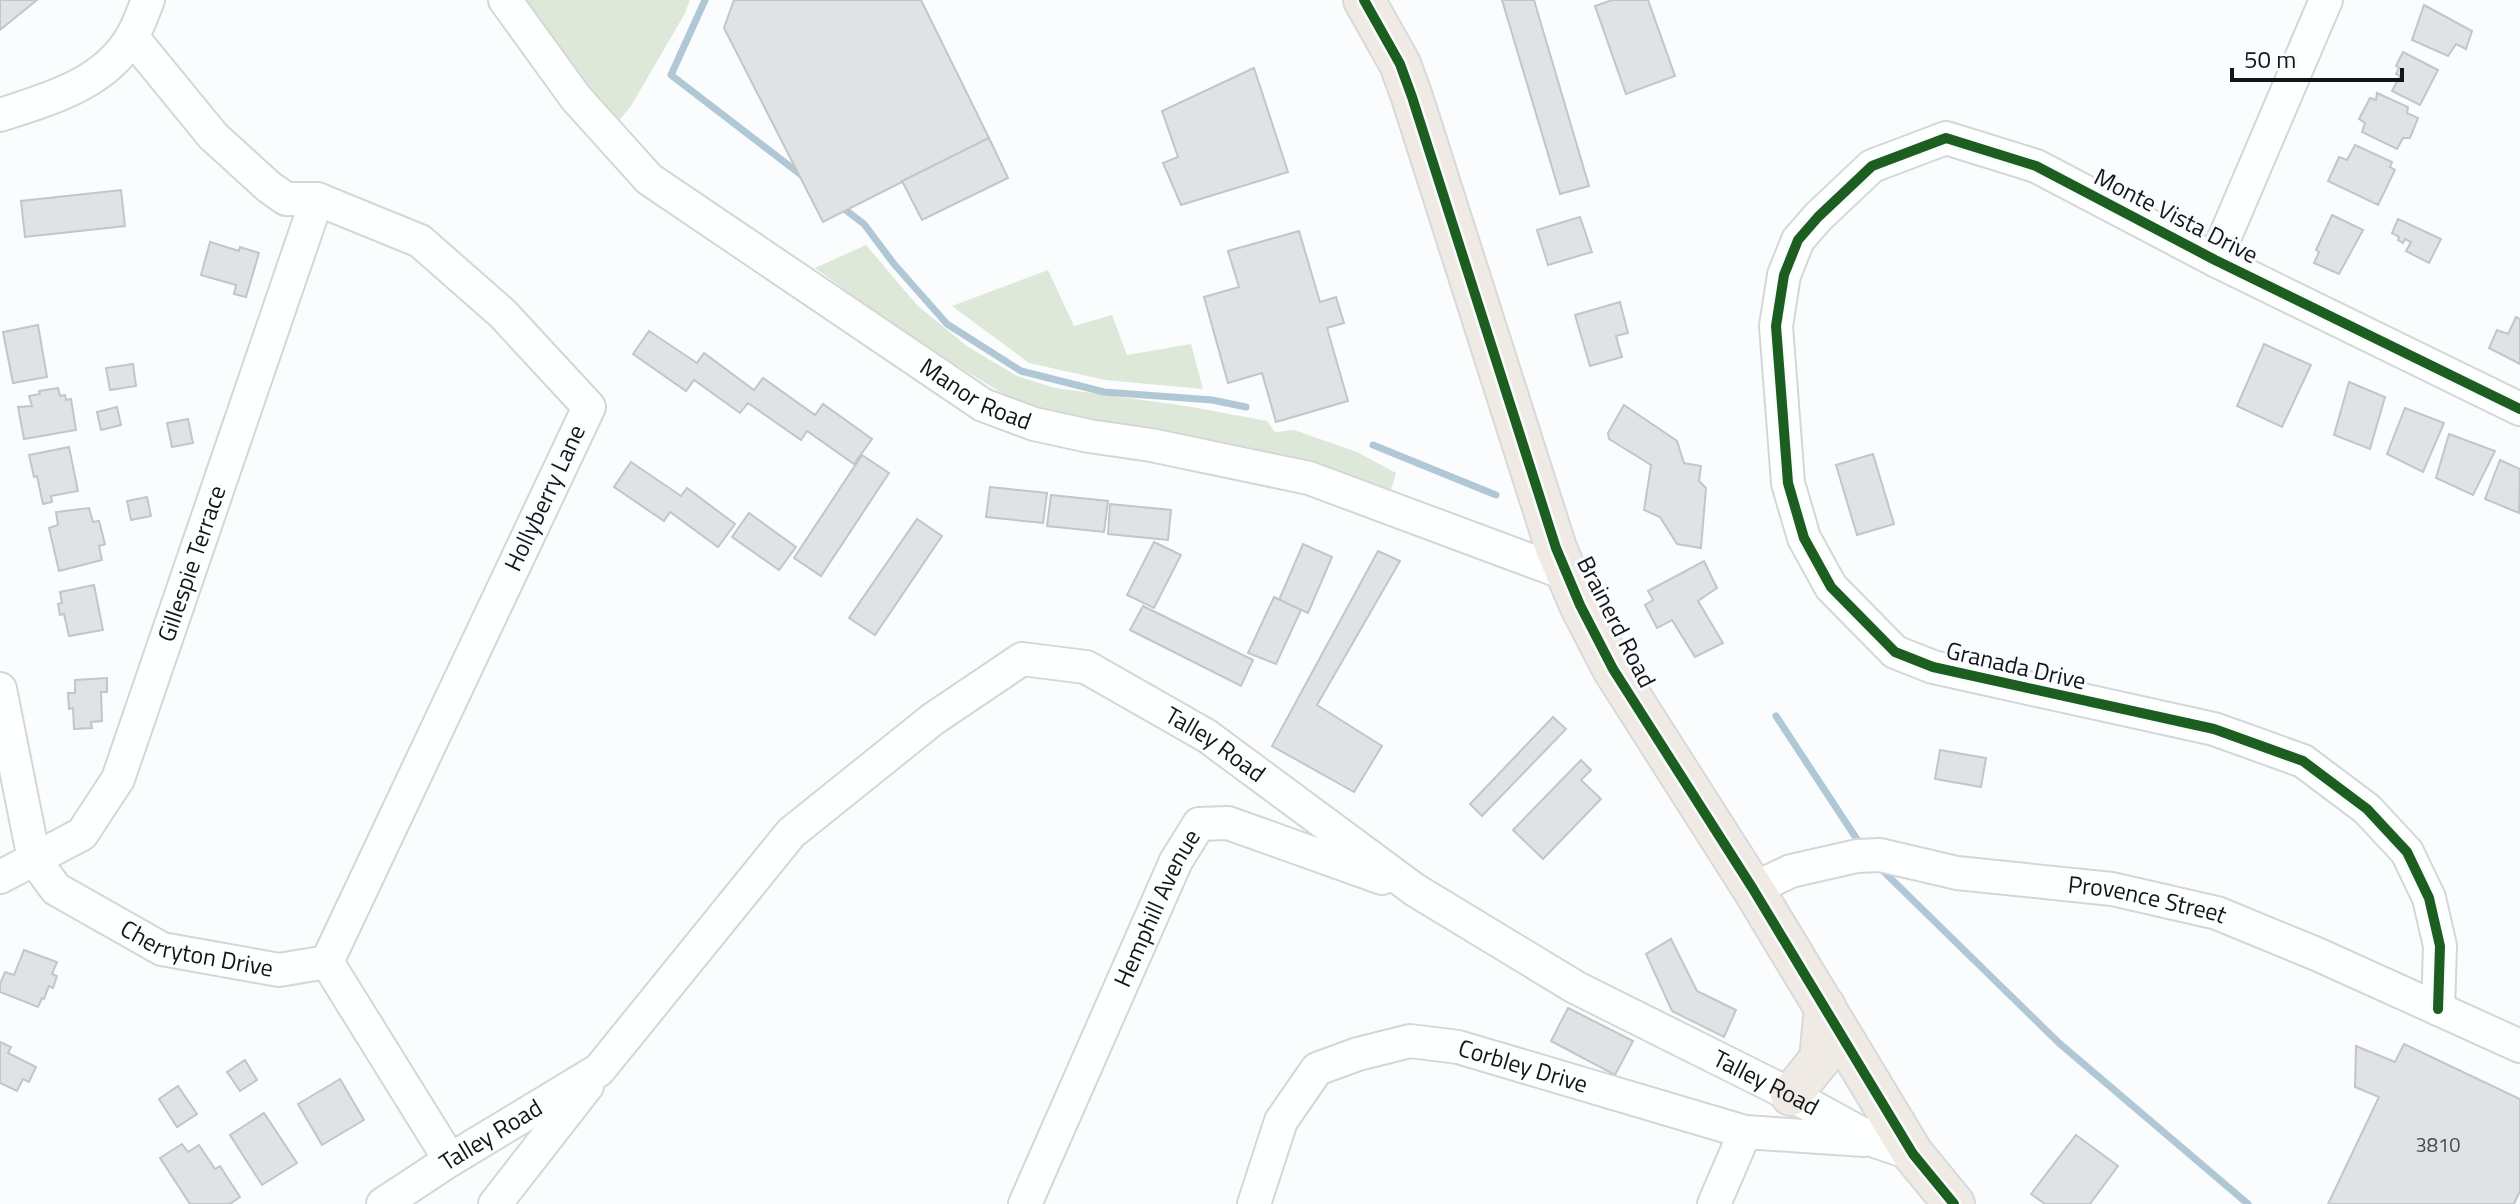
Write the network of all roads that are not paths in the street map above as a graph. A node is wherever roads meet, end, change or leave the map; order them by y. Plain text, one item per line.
1 (148, 0) edge
2 (505, 0) edge
3 (1364, 0) edge
4 (2326, 0) edge
5 (132, 37) junction
6 (0, 115) edge
7 (317, 199) junction
8 (1818, 217) joint
9 (2215, 260) junction
10 (2520, 409) edge
11 (1567, 574) junction
12 (0, 689) edge
13 (34, 859) junction
14 (0, 877) edge
15 (1753, 889) junction
16 (1415, 890) junction
17 (327, 962) junction
18 (1825, 1007) junction
19 (2438, 1009) junction
20 (2520, 1046) edge
21 (599, 1070) junction
22 (1791, 1095) junction
23 (1745, 1132) junction
24 (1875, 1141) junction
25 (1913, 1154) junction
26 (450, 1160) junction
27 (383, 1204) edge
28 (495, 1204) edge
29 (1025, 1204) edge
30 (1254, 1204) edge
31 (1714, 1204) edge
32 (1954, 1204) edge

1 - 5 street
2 - 11 street, Manor Road
3 - 11 main road, Brainerd Road
4 - 9 street
5 - 6 street
5 - 7 street, Hollyberry Lane
7 - 13 street, Gillespie Terrace
7 - 17 street, Hollyberry Lane
8 - 9 street, Monte Vista Drive
8 - 19 street, Granada Drive
9 - 10 street, Monte Vista Drive
11 - 15 main road, Brainerd Road
12 - 13 street, Cherryton Drive
13 - 14 street, Gillespie Terrace
13 - 17 street, Cherryton Drive
15 - 18 main road, Brainerd Road
15 - 19 street, Provence Street
16 - 21 street, Talley Road
16 - 22 street, Talley Road
16 - 29 street, Hemphill Avenue
17 - 26 street
18 - 22 main road
18 - 25 main road, Brainerd Road
19 - 20 street, Provence Street
21 - 26 street, Talley Road
21 - 28 street, Talley Road
22 - 24 street, Talley Road
23 - 24 street, Corbley Drive
23 - 30 street, Corbley Drive
23 - 31 street
24 - 25 street, Talley Road
25 - 32 main road, Brainerd Road
26 - 27 street, Talley Road

